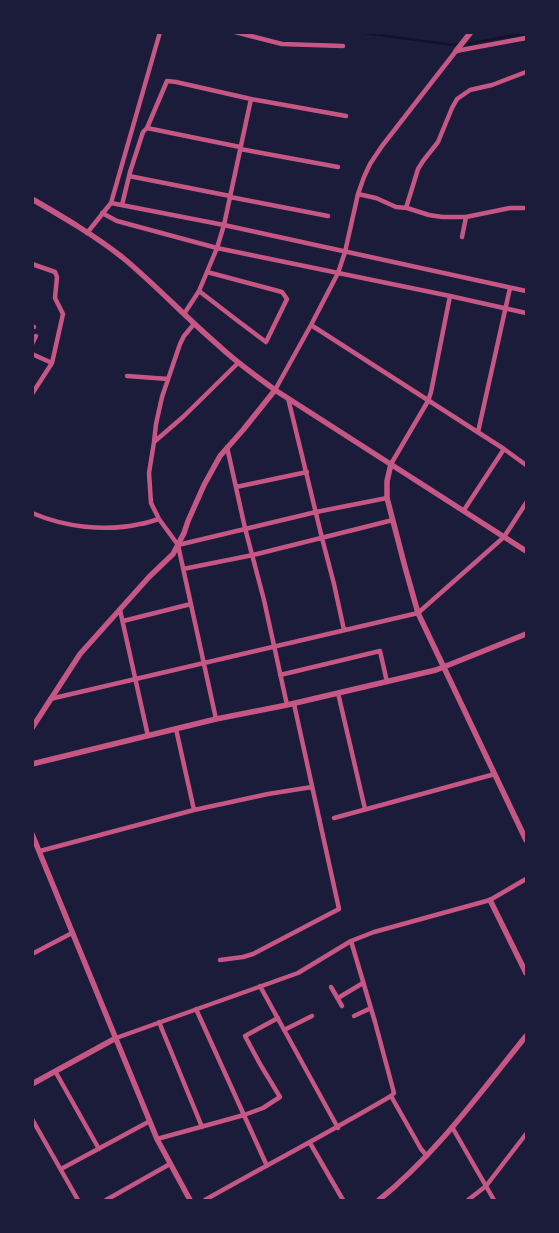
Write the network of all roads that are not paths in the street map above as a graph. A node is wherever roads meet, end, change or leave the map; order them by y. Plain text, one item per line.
1 (160, 32) edge
2 (235, 32) edge
3 (470, 32) edge
4 (526, 38) edge
5 (343, 46) dead end
6 (456, 52) junction
7 (526, 72) edge
8 (251, 99) junction
9 (346, 116) dead end
10 (147, 128) junction
11 (240, 148) junction
12 (338, 167) dead end
13 (129, 176) junction
14 (358, 194) junction
15 (230, 196) junction
16 (32, 198) edge
17 (111, 203) junction
18 (122, 206) junction
19 (406, 208) junction
20 (526, 208) edge
21 (102, 213) junction
22 (328, 216) dead end
23 (466, 217) junction
24 (224, 226) junction
25 (87, 233) junction
26 (462, 237) dead end
27 (217, 248) junction
28 (345, 252) junction
29 (32, 264) edge
30 (456, 268) dead end
31 (207, 272) junction
32 (338, 274) junction
33 (454, 275) junction
34 (510, 288) junction
35 (199, 291) junction
36 (526, 291) edge
37 (450, 296) junction
38 (505, 309) junction
39 (526, 313) edge
40 (184, 314) junction
41 (194, 324) junction
42 (311, 325) junction
43 (36, 336) dead end
44 (32, 344) edge
45 (32, 354) edge
46 (52, 363) junction
47 (238, 363) junction
48 (126, 376) dead end
49 (168, 379) junction
50 (275, 390) junction
51 (32, 394) edge
52 (288, 398) junction
53 (428, 401) junction
54 (478, 432) junction
55 (154, 442) junction
56 (227, 447) junction
57 (504, 449) junction
58 (391, 464) junction
59 (526, 465) edge
60 (306, 472) junction
61 (236, 487) junction
62 (388, 498) junction
63 (526, 503) edge
64 (464, 510) junction
65 (316, 512) junction
66 (32, 513) edge
67 (159, 519) junction
68 (393, 520) junction
69 (245, 528) junction
70 (322, 538) junction
71 (504, 538) junction
72 (178, 545) junction
73 (526, 551) edge
74 (253, 555) junction
75 (182, 569) junction
76 (191, 604) junction
77 (120, 610) junction
78 (418, 612) junction
79 (123, 621) junction
80 (344, 630) junction
81 (526, 634) edge
82 (274, 647) junction
83 (204, 663) junction
84 (444, 668) junction
85 (280, 674) junction
86 (136, 679) junction
87 (387, 682) junction
88 (338, 693) junction
89 (50, 699) junction
90 (290, 704) junction
91 (216, 720) junction
92 (32, 728) edge
93 (176, 729) junction
94 (148, 736) junction
95 (32, 764) edge
96 (495, 774) junction
97 (312, 787) junction
98 (365, 809) junction
99 (194, 810) junction
100 (334, 818) dead end
101 (32, 834) edge
102 (526, 840) edge
103 (40, 851) junction
104 (526, 879) edge
105 (490, 900) junction
106 (72, 932) junction
107 (351, 942) junction
108 (32, 954) edge
109 (220, 960) dead end
110 (526, 973) edge
111 (363, 983) junction
112 (260, 986) junction
113 (331, 987) dead end
114 (338, 998) junction
115 (342, 1006) dead end
116 (371, 1008) junction
117 (196, 1009) junction
118 (312, 1016) dead end
119 (354, 1016) dead end
120 (278, 1018) junction
121 (158, 1022) junction
122 (284, 1030) junction
123 (526, 1036) edge
124 (116, 1038) junction
125 (55, 1072) junction
126 (32, 1084) edge
127 (391, 1096) junction
128 (244, 1115) junction
129 (32, 1119) edge
130 (150, 1121) junction
131 (202, 1127) junction
132 (452, 1127) junction
133 (338, 1128) junction
134 (526, 1134) edge
135 (157, 1139) junction
136 (310, 1143) junction
137 (99, 1149) junction
138 (427, 1156) junction
139 (170, 1164) junction
140 (266, 1166) junction
141 (61, 1169) junction
142 (486, 1186) junction
143 (78, 1200) edge
144 (106, 1200) edge
145 (190, 1200) edge
146 (205, 1200) edge
147 (342, 1200) edge
148 (379, 1200) edge
149 (468, 1200) edge
150 (494, 1200) edge

1 - 17 street
2 - 5 street
3 - 6 street
4 - 6 street
6 - 14 street
7 - 19 street
8 - 9 street
8 - 10 street
8 - 11 street
10 - 11 street
10 - 13 street
11 - 12 street
11 - 15 street
13 - 15 street
13 - 18 street
14 - 19 street
14 - 28 street
15 - 22 street
15 - 24 street
16 - 25 street
17 - 18 street
17 - 21 street
18 - 24 street
19 - 23 street
20 - 23 street
21 - 25 street
21 - 27 street
23 - 26 street
24 - 27 street
24 - 28 street
25 - 40 street
27 - 31 street
27 - 32 street
28 - 32 street
28 - 33 street
29 - 46 street
30 - 33 street
31 - 35 street
31 - 35 street
32 - 37 street
32 - 42 street
33 - 34 street
34 - 36 street
34 - 38 street
35 - 40 street
37 - 38 street
37 - 53 street
38 - 39 street
38 - 54 street
40 - 41 street
41 - 47 street
41 - 49 street
42 - 50 street
42 - 53 street
43 - 44 street
45 - 46 street
46 - 51 street
47 - 50 street
47 - 55 street
48 - 49 street
49 - 55 street
50 - 52 street
50 - 56 street
52 - 58 street
52 - 60 street
53 - 54 street
53 - 58 street
54 - 57 street
55 - 67 street
56 - 61 street
56 - 72 street
57 - 59 street
57 - 64 street
58 - 62 street
58 - 64 street
60 - 61 street
60 - 65 street
61 - 69 street
62 - 65 street
62 - 68 street
63 - 71 street
64 - 71 street
65 - 69 street
65 - 70 street
66 - 67 street
67 - 72 street
68 - 70 street
68 - 78 street
69 - 72 street
69 - 74 street
70 - 74 street
70 - 80 street
71 - 73 street
71 - 78 street
72 - 75 street
72 - 77 street
74 - 75 street
74 - 82 street
75 - 76 street
76 - 79 street
76 - 83 street
77 - 79 street
77 - 89 street
78 - 80 street
78 - 84 street
79 - 86 street
80 - 82 street
81 - 84 street
82 - 83 street
82 - 85 street
83 - 86 street
83 - 91 street
84 - 87 street
84 - 96 street
85 - 87 street
85 - 90 street
86 - 89 street
86 - 94 street
87 - 88 street
88 - 90 street
88 - 98 street
89 - 92 street
90 - 91 street
90 - 97 street
91 - 93 street
93 - 94 street
93 - 99 street
94 - 95 street
96 - 98 street
96 - 102 street
97 - 99 street
97 - 109 street
98 - 100 street
99 - 103 street
101 - 103 street
103 - 106 street
104 - 105 street
105 - 107 street
105 - 110 street
106 - 108 street
106 - 124 street
107 - 111 street
107 - 112 street
111 - 114 street
111 - 116 street
112 - 117 street
112 - 120 street
113 - 114 street
114 - 115 street
116 - 119 street
116 - 127 street
117 - 121 street
117 - 128 street
118 - 122 street
120 - 122 street
120 - 128 street
121 - 124 street
121 - 131 street
122 - 133 street
123 - 132 street
124 - 125 street
124 - 130 street
125 - 126 street
125 - 137 street
127 - 133 street
127 - 138 street
128 - 131 street
128 - 140 street
129 - 141 street
130 - 135 street
130 - 137 street
131 - 135 street
132 - 138 street
132 - 142 street
133 - 136 street
134 - 142 street
135 - 139 street
136 - 140 street
136 - 147 street
137 - 141 street
138 - 148 street
139 - 144 street
139 - 145 street
140 - 146 street
141 - 143 street
142 - 149 street
142 - 150 street

